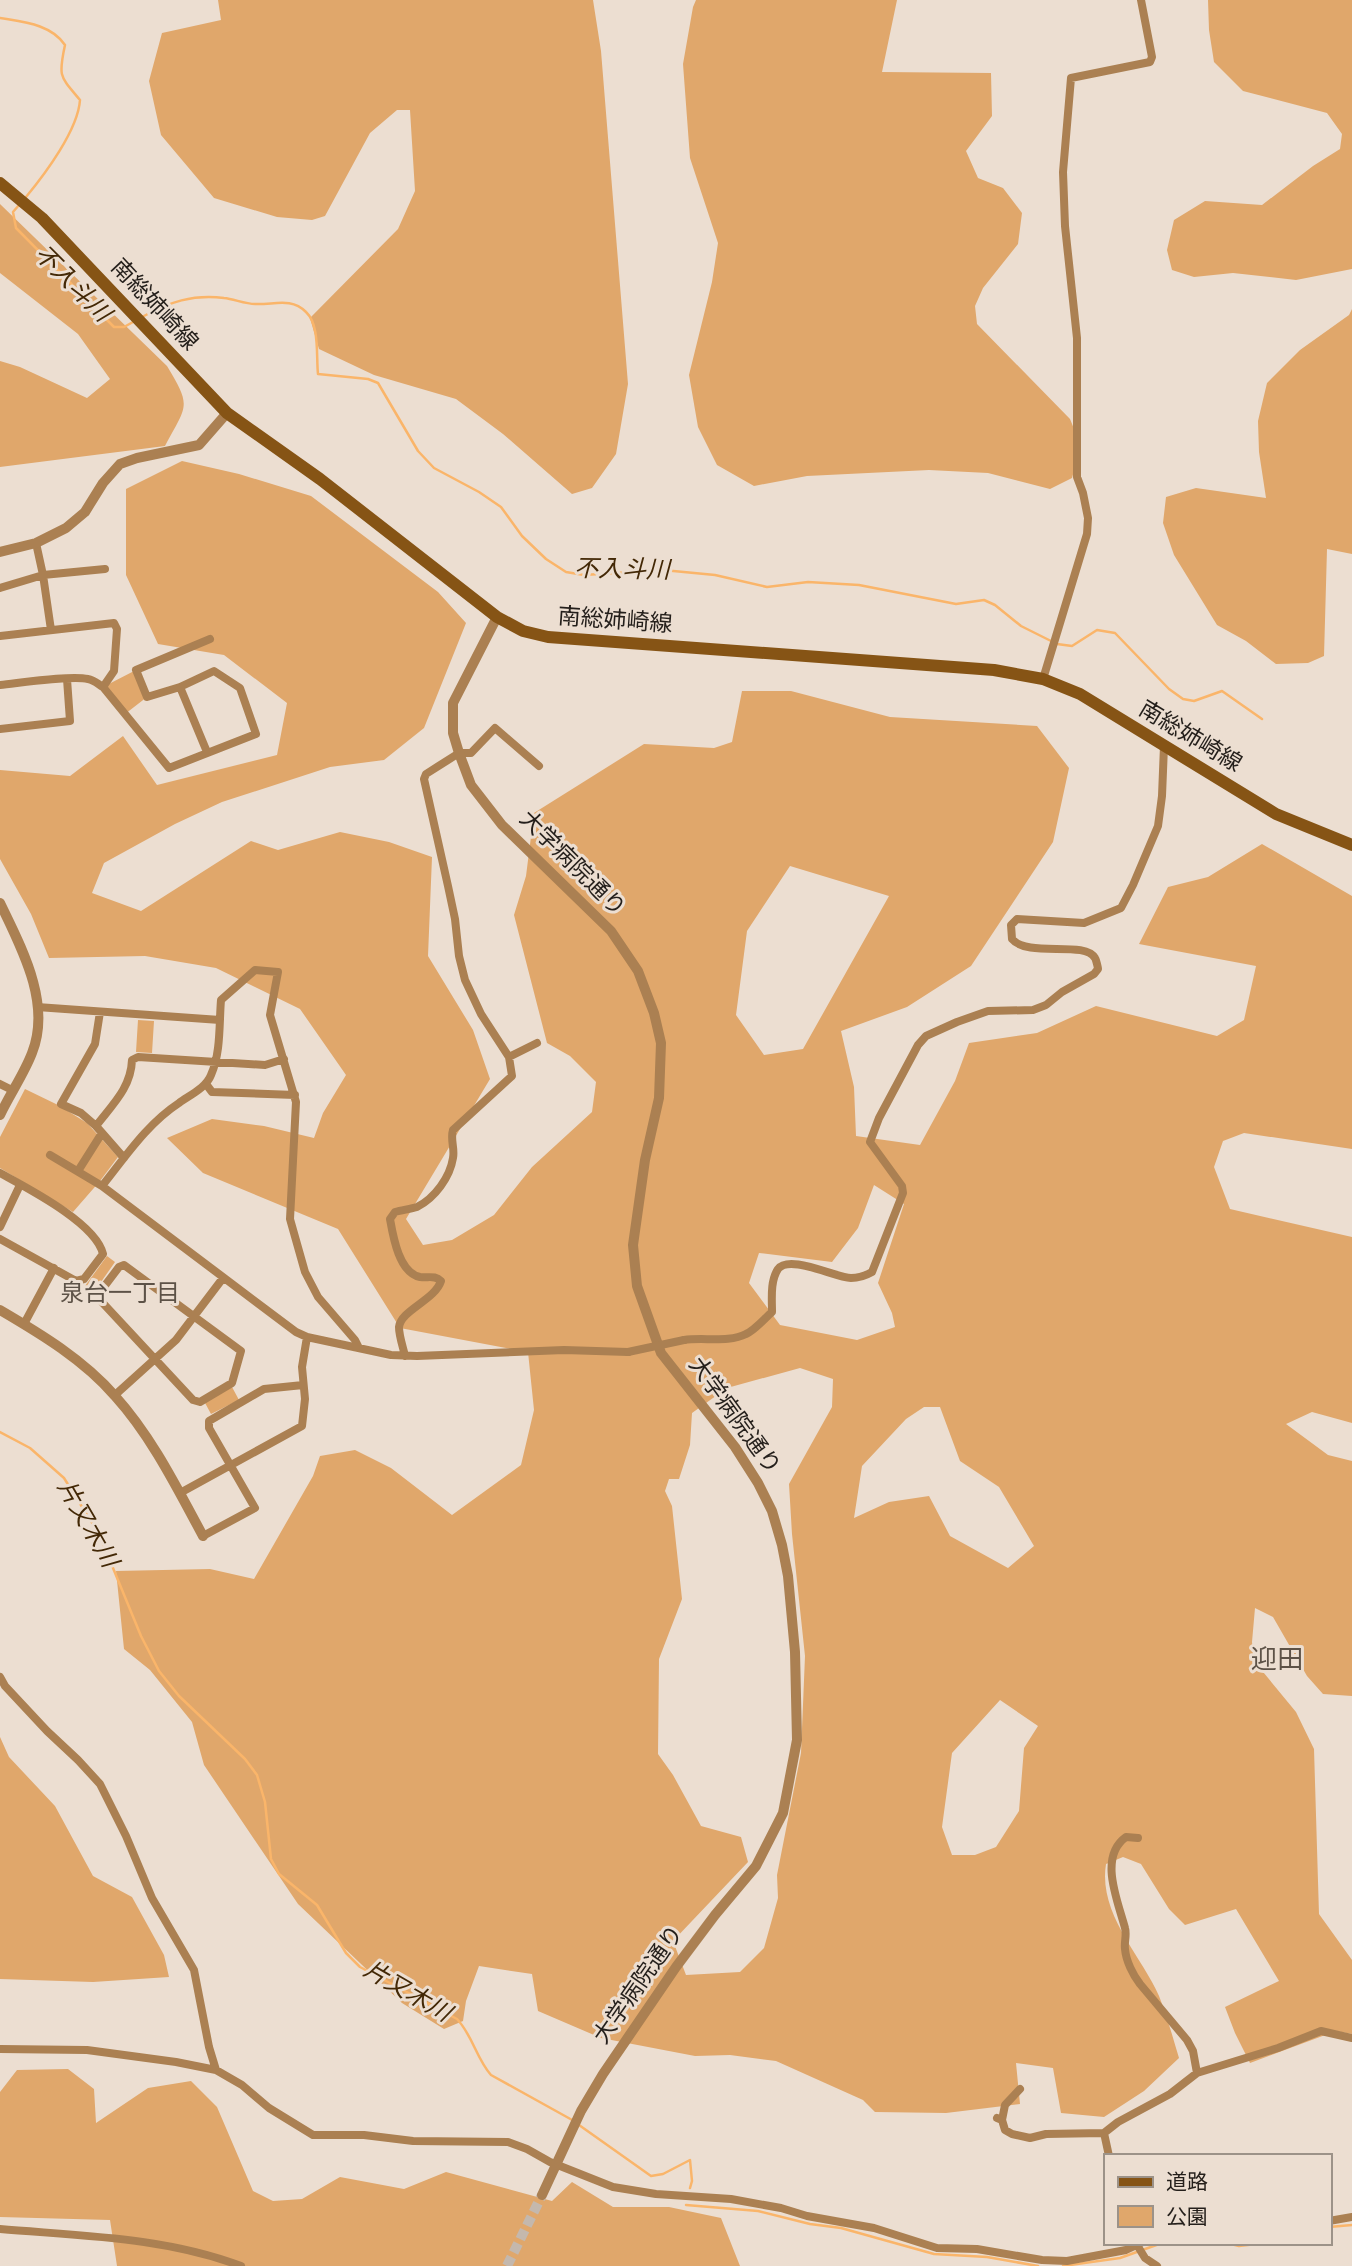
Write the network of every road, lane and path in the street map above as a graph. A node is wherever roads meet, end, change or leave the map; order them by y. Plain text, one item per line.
1 (1141, 0) edge
2 (0, 183) edge
3 (227, 413) junction
4 (36, 543) junction
5 (0, 552) edge
6 (105, 569) dead end
7 (43, 575) junction
8 (0, 588) edge
9 (496, 617) junction
10 (51, 630) junction
11 (0, 636) edge
12 (210, 639) dead end
13 (68, 679) junction
14 (1043, 679) junction
15 (0, 685) edge
16 (103, 687) junction
17 (180, 687) junction
18 (0, 729) edge
19 (1164, 746) junction
20 (207, 752) junction
21 (458, 754) junction
22 (539, 766) dead end
23 (1352, 845) edge
24 (0, 904) edge
25 (37, 1007) junction
26 (100, 1012) junction
27 (220, 1020) junction
28 (537, 1043) dead end
29 (509, 1057) junction
30 (284, 1059) junction
31 (216, 1062) junction
32 (0, 1084) edge
33 (206, 1084) junction
34 (12, 1090) junction
35 (295, 1095) junction
36 (0, 1115) edge
37 (99, 1129) junction
38 (50, 1155) dead end
39 (124, 1158) junction
40 (78, 1171) junction
41 (0, 1173) edge
42 (20, 1185) junction
43 (103, 1186) junction
44 (0, 1227) edge
45 (0, 1239) edge
46 (54, 1268) junction
47 (223, 1278) junction
48 (0, 1310) edge
49 (195, 1317) junction
50 (24, 1324) junction
51 (307, 1337) junction
52 (359, 1348) junction
53 (405, 1356) junction
54 (156, 1359) junction
55 (303, 1385) junction
56 (115, 1395) junction
57 (231, 1465) junction
58 (180, 1493) junction
59 (203, 1536) joint
60 (0, 1677) edge
61 (1138, 1838) dead end
62 (1352, 2038) edge
63 (0, 2049) edge
64 (216, 2070) junction
65 (1197, 2073) junction
66 (1020, 2089) dead end
67 (1104, 2133) junction
68 (1109, 2154) edge
69 (556, 2164) junction
70 (542, 2195) tunnel mouth
71 (1352, 2217) edge
72 (1331, 2221) edge
73 (0, 2229) edge
74 (1125, 2246) edge
75 (1140, 2247) edge
76 (241, 2266) edge
77 (1157, 2266) edge

1 - 14 street
2 - 3 main road, 南総姉崎線
3 - 4 street
3 - 9 main road, 南総姉崎線
4 - 5 street
4 - 7 street
6 - 7 street
7 - 8 street
7 - 10 street
9 - 14 main road, 南総姉崎線
9 - 21 street, 大学病院通り
10 - 11 street
10 - 16 street
12 - 17 street
13 - 15 street
13 - 16 street
13 - 18 street
14 - 19 main road, 南総姉崎線
16 - 20 street
17 - 20 street
17 - 20 street
19 - 23 main road, 南総姉崎線
19 - 53 street, bridge
21 - 22 street
21 - 29 street
21 - 69 street, 大学病院通り
24 - 25 street
25 - 26 street
25 - 34 street
26 - 27 street
26 - 37 street
27 - 30 street
27 - 31 street
28 - 29 street
29 - 53 street
30 - 31 street
30 - 35 street
31 - 33 street
31 - 37 street
32 - 34 street
33 - 35 street
33 - 39 street
34 - 36 street
35 - 52 street
37 - 39 street
37 - 40 street
38 - 40 street
39 - 43 street
40 - 43 street
41 - 42 street
42 - 44 street
42 - 46 street
43 - 47 street
45 - 46 street
46 - 50 street
47 - 49 street
47 - 51 street
48 - 50 street
49 - 54 street
49 - 54 street
49 - 54 street
50 - 56 street
51 - 52 street
51 - 55 street
52 - 53 street
54 - 56 street
55 - 57 street
55 - 57 street
56 - 58 street
57 - 58 street
57 - 59 street
58 - 59 street
60 - 64 street
61 - 65 street
62 - 65 street
63 - 64 street
64 - 69 street
65 - 67 street
66 - 67 street
67 - 68 street
69 - 70 street, 大学病院通り
69 - 74 street
71 - 72 street
73 - 76 street
74 - 75 street
75 - 77 street

